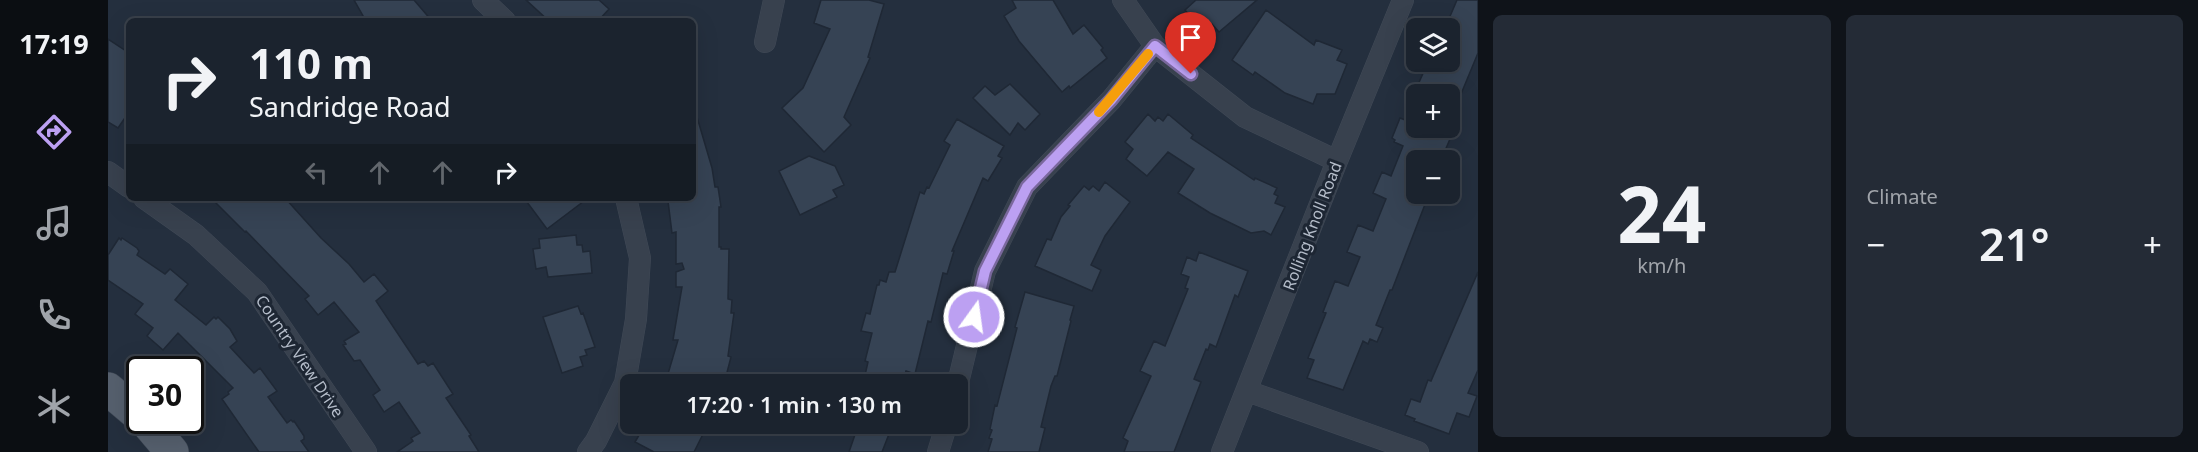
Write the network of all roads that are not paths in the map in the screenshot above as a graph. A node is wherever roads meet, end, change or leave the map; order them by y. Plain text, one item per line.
1 (483, 0) edge
2 (774, 0) edge
3 (1123, 0) edge
4 (1403, 0) edge
5 (502, 18) edge
6 (765, 42) dead end
7 (1155, 46) junction
8 (1337, 161) junction
9 (108, 172) edge
10 (126, 185) edge
11 (148, 201) edge
12 (627, 201) edge
13 (960, 374) edge
14 (108, 389) edge
15 (1247, 390) junction
16 (126, 404) edge
17 (157, 434) edge
18 (944, 434) edge
19 (172, 452) edge
20 (366, 452) edge
21 (588, 452) edge
22 (938, 452) edge
23 (1222, 452) edge
24 (1418, 452) edge

1 - 5 street
2 - 6 street
3 - 7 street
4 - 8 street, Rolling Knoll Road
7 - 8 street
7 - 13 street
8 - 15 street, Rolling Knoll Road
9 - 10 street
11 - 20 street, Country View Drive
12 - 21 street
14 - 16 main road
15 - 23 street, Rolling Knoll Road
15 - 24 street
17 - 19 main road
18 - 22 street

